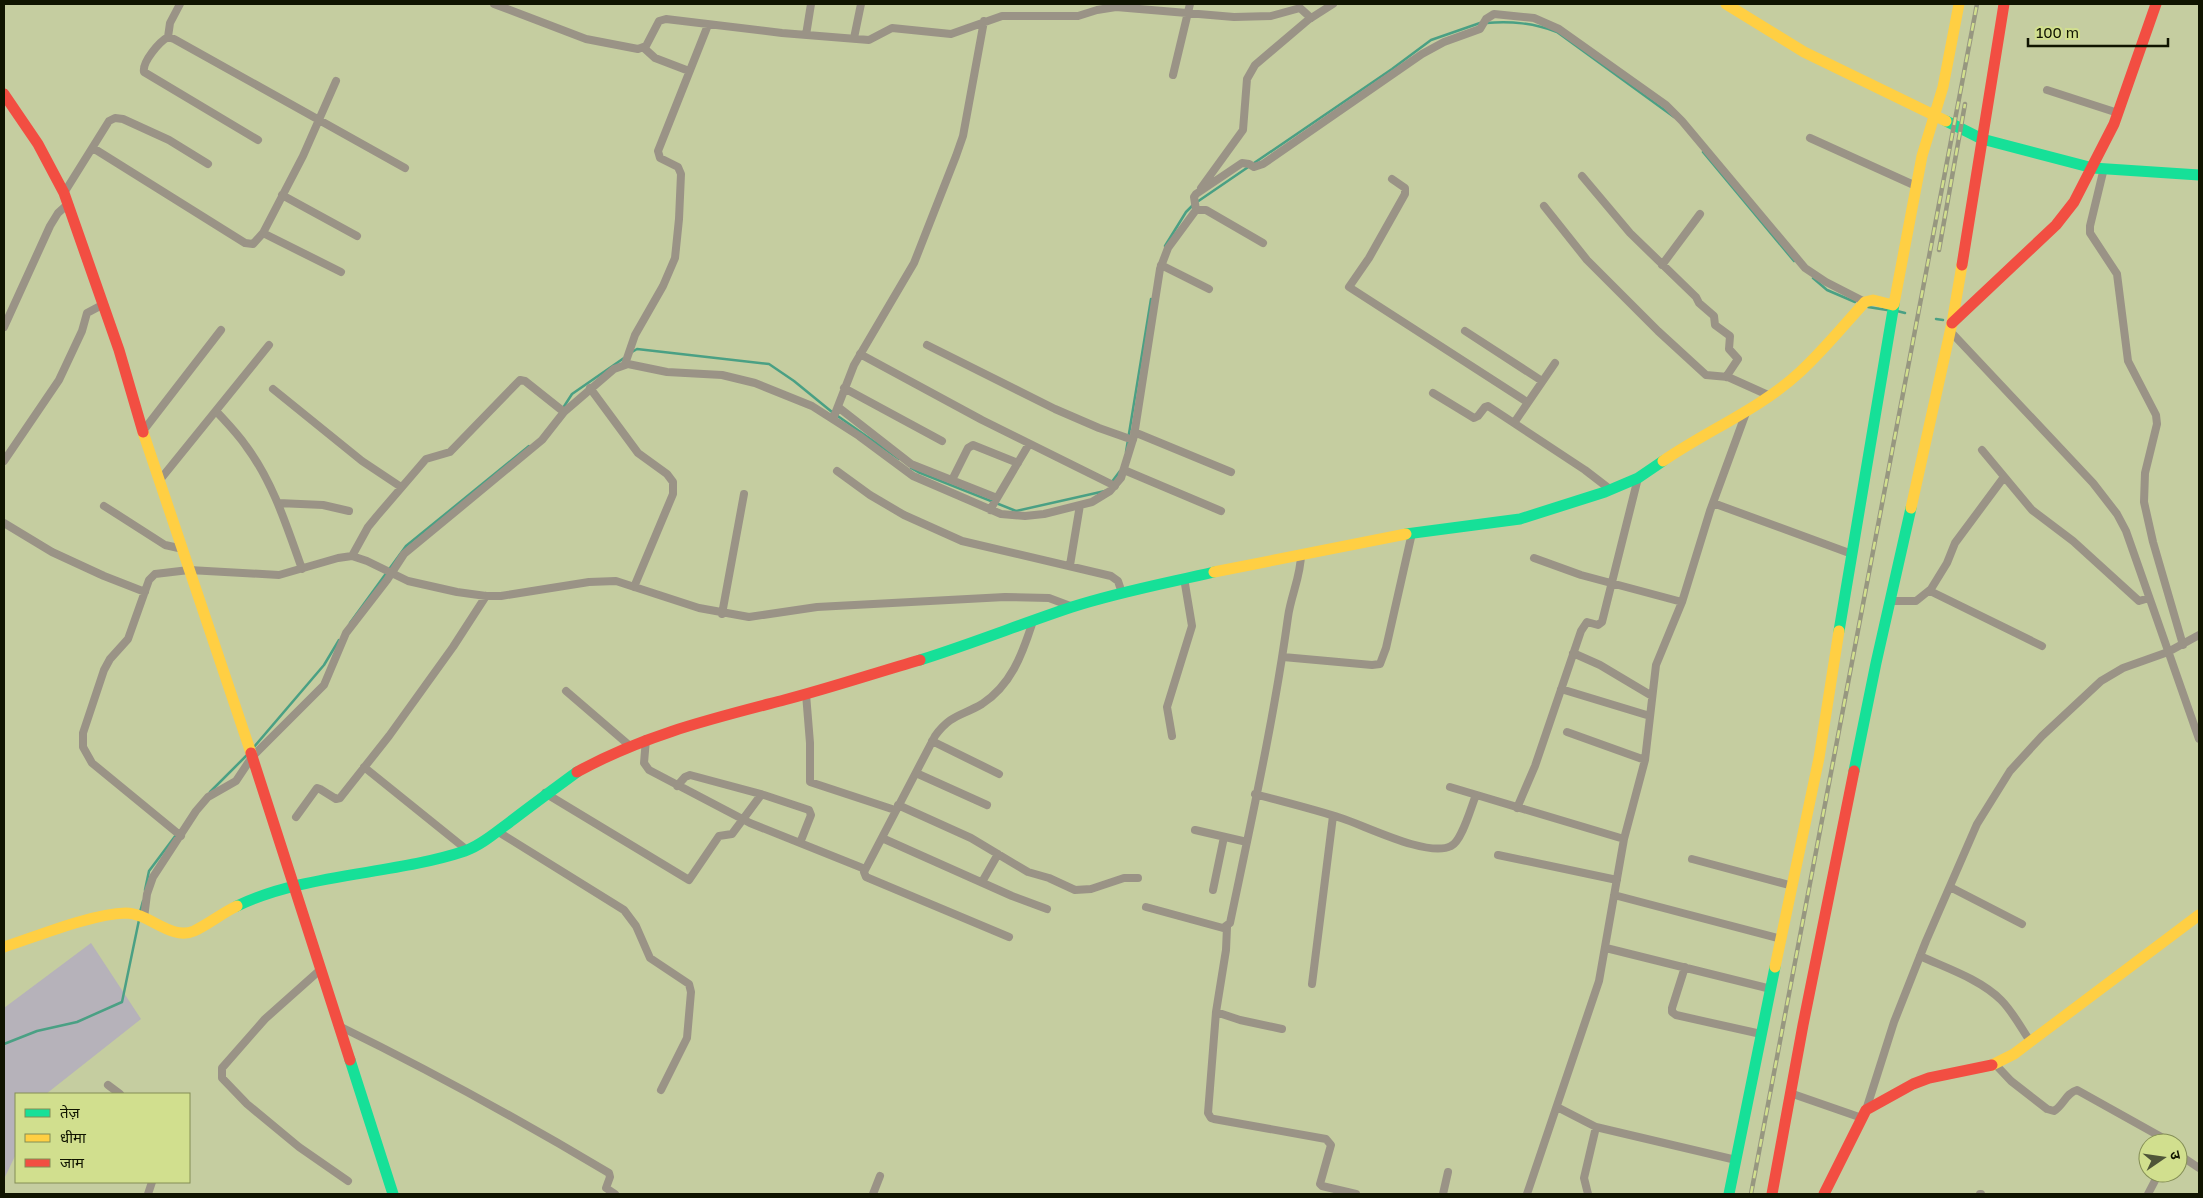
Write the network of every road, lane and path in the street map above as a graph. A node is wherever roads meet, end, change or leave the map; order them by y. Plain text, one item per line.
1 (180, 4) edge
2 (494, 4) edge
3 (812, 4) edge
4 (861, 4) edge
5 (1190, 4) edge
6 (1333, 4) edge
7 (1726, 4) edge
8 (1958, 4) edge
9 (2004, 4) edge
10 (2156, 4) edge
11 (1189, 15) junction
12 (1311, 18) junction
13 (984, 21) junction
14 (708, 25) junction
15 (806, 35) junction
16 (168, 37) junction
17 (854, 38) junction
18 (644, 48) junction
19 (689, 71) junction
20 (1173, 74) dead end
21 (336, 81) dead end
22 (2047, 90) dead end
23 (4, 94) edge
24 (2118, 113) junction
25 (1934, 117) junction
26 (319, 120) junction
27 (1810, 138) dead end
28 (1982, 139) junction
29 (258, 140) dead end
30 (92, 148) junction
31 (208, 164) dead end
32 (405, 168) dead end
33 (2099, 168) junction
34 (2199, 175) edge
35 (1582, 176) dead end
36 (1392, 179) dead end
37 (1916, 186) junction
38 (1200, 190) junction
39 (282, 195) junction
40 (66, 198) junction
41 (1544, 206) dead end
42 (1196, 209) junction
43 (1700, 214) dead end
44 (263, 233) junction
45 (357, 236) dead end
46 (1263, 244) dead end
47 (1161, 265) junction
48 (1662, 265) junction
49 (341, 272) dead end
50 (1209, 289) dead end
51 (1865, 302) junction
52 (102, 305) junction
53 (1893, 306) junction
54 (4, 327) edge
55 (1951, 327) junction
56 (221, 330) dead end
57 (1465, 331) dead end
58 (269, 345) dead end
59 (927, 345) dead end
60 (860, 354) junction
61 (627, 359) junction
62 (1555, 363) dead end
63 (1726, 377) junction
64 (1542, 381) junction
65 (590, 388) junction
66 (844, 388) junction
67 (273, 389) dead end
68 (1433, 393) dead end
69 (1768, 395) junction
70 (1527, 402) junction
71 (216, 410) junction
72 (561, 410) junction
73 (1747, 410) junction
74 (835, 414) junction
75 (1514, 423) junction
76 (143, 431) junction
77 (1130, 437) junction
78 (942, 441) dead end
79 (1030, 444) junction
80 (1982, 450) dead end
81 (4, 461) edge
82 (1018, 463) junction
83 (1124, 470) junction
84 (837, 471) dead end
85 (1231, 472) dead end
86 (2004, 477) junction
87 (1638, 478) junction
88 (952, 480) junction
89 (159, 481) junction
90 (1112, 485) junction
91 (401, 487) junction
92 (1611, 490) junction
93 (744, 494) dead end
94 (278, 503) junction
95 (994, 503) junction
96 (1713, 503) junction
97 (1080, 505) junction
98 (104, 506) dead end
99 (349, 512) dead end
100 (1221, 512) dead end
101 (4, 523) edge
102 (1412, 532) junction
103 (183, 549) junction
104 (1301, 554) junction
105 (1852, 554) junction
106 (352, 556) junction
107 (1534, 558) dead end
108 (1070, 566) junction
109 (302, 569) junction
110 (190, 570) junction
111 (389, 572) junction
112 (1184, 578) junction
113 (1611, 583) junction
114 (634, 587) junction
115 (1930, 591) junction
116 (145, 592) junction
117 (1122, 593) junction
118 (486, 596) junction
119 (2149, 598) junction
120 (1892, 601) junction
121 (1682, 602) junction
122 (1073, 607) junction
123 (722, 614) junction
124 (1032, 624) junction
125 (2199, 635) edge
126 (2183, 645) junction
127 (2042, 646) dead end
128 (2168, 652) junction
129 (1573, 653) junction
130 (1283, 658) junction
131 (1561, 689) junction
132 (566, 691) dead end
133 (806, 694) junction
134 (1652, 696) junction
135 (1650, 716) junction
136 (1567, 732) dead end
137 (1172, 736) dead end
138 (646, 739) junction
139 (2199, 739) edge
140 (932, 741) junction
141 (630, 746) junction
142 (250, 751) junction
143 (1645, 760) junction
144 (364, 767) junction
145 (916, 772) junction
146 (999, 774) dead end
147 (677, 786) junction
148 (1450, 787) dead end
149 (546, 793) junction
150 (1255, 794) junction
151 (761, 795) junction
152 (1476, 795) junction
153 (987, 805) dead end
154 (897, 807) junction
155 (1517, 808) junction
156 (1333, 816) junction
157 (296, 817) dead end
158 (744, 820) junction
159 (1195, 830) dead end
160 (497, 831) junction
161 (178, 834) junction
162 (1224, 836) junction
163 (882, 838) junction
164 (1624, 839) junction
165 (1246, 842) junction
166 (800, 843) junction
167 (467, 850) junction
168 (998, 854) junction
169 (1498, 855) dead end
170 (1692, 859) dead end
171 (865, 869) junction
172 (1138, 878) dead end
173 (1617, 880) junction
174 (982, 882) junction
175 (1793, 886) junction
176 (293, 887) junction
177 (1950, 887) junction
178 (1213, 890) dead end
179 (1614, 895) junction
180 (1146, 907) dead end
181 (1048, 909) dead end
182 (2199, 915) edge
183 (144, 918) junction
184 (2022, 924) dead end
185 (1227, 927) junction
186 (1009, 937) dead end
187 (1782, 939) junction
188 (4, 947) edge
189 (1606, 948) junction
190 (1920, 956) junction
191 (1685, 967) junction
192 (320, 970) junction
193 (1312, 984) dead end
194 (1771, 989) junction
195 (1216, 1012) junction
196 (339, 1026) junction
197 (1282, 1028) dead end
198 (1761, 1034) junction
199 (2030, 1041) junction
200 (1996, 1064) junction
201 (108, 1085) dead end
202 (662, 1090) dead end
203 (119, 1093) edge
204 (1790, 1093) junction
205 (1557, 1107) junction
206 (1864, 1114) junction
207 (1596, 1127) junction
208 (2154, 1133) edge
209 (1736, 1160) junction
210 (2188, 1161) edge
211 (2199, 1168) edge
212 (1448, 1172) dead end
213 (880, 1176) dead end
214 (348, 1181) dead end
215 (393, 1194) edge
216 (615, 1194) edge
217 (873, 1194) edge
218 (1356, 1194) edge
219 (1443, 1194) edge
220 (1527, 1194) edge
221 (1588, 1194) edge
222 (1729, 1194) edge
223 (1772, 1194) edge
224 (1824, 1194) edge

1 - 16 street
2 - 18 street
3 - 15 street
4 - 17 street
5 - 11 street
6 - 12 street
7 - 25 street
8 - 25 street
9 - 28 street
10 - 24 street
11 - 12 street
11 - 13 street
11 - 20 street
12 - 38 street
13 - 17 street
13 - 60 street
14 - 15 street
14 - 18 street
14 - 19 street
15 - 17 street
16 - 26 street
16 - 29 street
18 - 19 street
19 - 61 street
21 - 26 street
22 - 24 street
23 - 40 street
24 - 33 street
25 - 28 street
25 - 37 street
26 - 32 street
26 - 39 street
27 - 37 street
28 - 33 street
28 - 55 street
30 - 31 street
30 - 40 street
30 - 44 street
33 - 34 street
33 - 55 street
33 - 126 street
35 - 48 street
36 - 70 street
37 - 53 street
38 - 42 street
38 - 51 street
39 - 44 street
39 - 45 street
40 - 52 street
40 - 54 street
41 - 63 street
42 - 46 street
42 - 47 street
43 - 48 street
44 - 49 street
47 - 50 street
47 - 77 street
48 - 63 street
51 - 53 street
51 - 69 street
52 - 76 street
52 - 81 street
53 - 105 street
55 - 119 street
55 - 120 street
56 - 76 street
57 - 64 street
58 - 71 street
59 - 77 street
60 - 66 street
60 - 79 street
61 - 65 street
61 - 74 street
62 - 64 street
63 - 69 street
64 - 70 street
65 - 72 street
65 - 114 street
66 - 74 street
66 - 78 street
67 - 91 street
68 - 75 street
69 - 73 street
70 - 75 street
71 - 89 street
71 - 94 street
72 - 91 street
72 - 111 street
73 - 87 street
73 - 96 street
74 - 88 street
74 - 95 street
75 - 92 street
76 - 89 street
77 - 83 street
77 - 85 street
79 - 82 street
79 - 90 street
80 - 86 street
82 - 88 street
82 - 95 street
83 - 90 street
83 - 100 street
84 - 108 street
86 - 115 street
86 - 119 street
87 - 92 street
87 - 113 street
88 - 95 street
89 - 103 street
90 - 97 street
91 - 106 street
92 - 102 street
93 - 123 street
94 - 99 street
94 - 109 street
95 - 97 street
96 - 105 street
96 - 121 street
97 - 108 street
98 - 103 street
101 - 116 street
102 - 104 street
102 - 130 street
103 - 110 street
104 - 112 street
104 - 130 street
105 - 175 street
106 - 109 street
106 - 111 street
107 - 113 street
108 - 117 street
109 - 110 street
110 - 116 street
110 - 142 street
111 - 118 street
111 - 142 street
112 - 117 street
112 - 137 street
113 - 121 street
113 - 129 street
114 - 118 street
114 - 123 street
115 - 120 street
115 - 127 street
116 - 161 street
117 - 122 street
118 - 144 street
119 - 128 street
120 - 204 street
121 - 134 street
122 - 123 street
122 - 124 street
124 - 133 street
124 - 140 street
125 - 126 street
126 - 128 street
128 - 139 street
128 - 177 street
129 - 131 street
129 - 134 street
130 - 150 street
131 - 135 street
131 - 155 street
132 - 141 street
133 - 138 street
133 - 154 street
134 - 135 street
135 - 143 street
136 - 143 street
138 - 141 street
138 - 147 street
140 - 145 street
140 - 146 street
141 - 149 street
142 - 161 street
142 - 176 street
143 - 164 street
144 - 157 street
144 - 167 street
145 - 153 street
145 - 154 street
147 - 151 street
147 - 158 street
148 - 152 street
149 - 158 street
149 - 160 street
150 - 156 street
150 - 165 street
151 - 158 street
151 - 166 street
152 - 155 street
152 - 156 street
154 - 163 street
154 - 168 street
155 - 164 street
156 - 193 street
158 - 166 street
159 - 162 street
160 - 167 street
160 - 202 street
161 - 183 street
162 - 165 street
162 - 178 street
163 - 171 street
163 - 174 street
164 - 173 street
165 - 185 street
166 - 171 street
167 - 176 street
168 - 172 street
168 - 174 street
169 - 173 street
170 - 175 street
171 - 186 street
173 - 179 street
174 - 181 street
175 - 187 street
176 - 183 street
176 - 192 street
177 - 184 street
177 - 190 street
179 - 187 street
179 - 189 street
180 - 185 street
182 - 199 street
183 - 188 street
185 - 195 street
187 - 194 street
189 - 191 street
189 - 205 street
190 - 199 street
190 - 206 street
191 - 194 street
191 - 198 street
192 - 196 street
192 - 214 street
194 - 198 street
195 - 197 street
195 - 218 street
196 - 215 street
196 - 216 street
198 - 209 street
199 - 200 street
200 - 206 street
200 - 208 street
201 - 203 street
204 - 206 street
204 - 223 street
205 - 207 street
205 - 220 street
206 - 224 street
207 - 209 street
207 - 221 street
209 - 222 street
210 - 211 street
212 - 219 street
213 - 217 street

